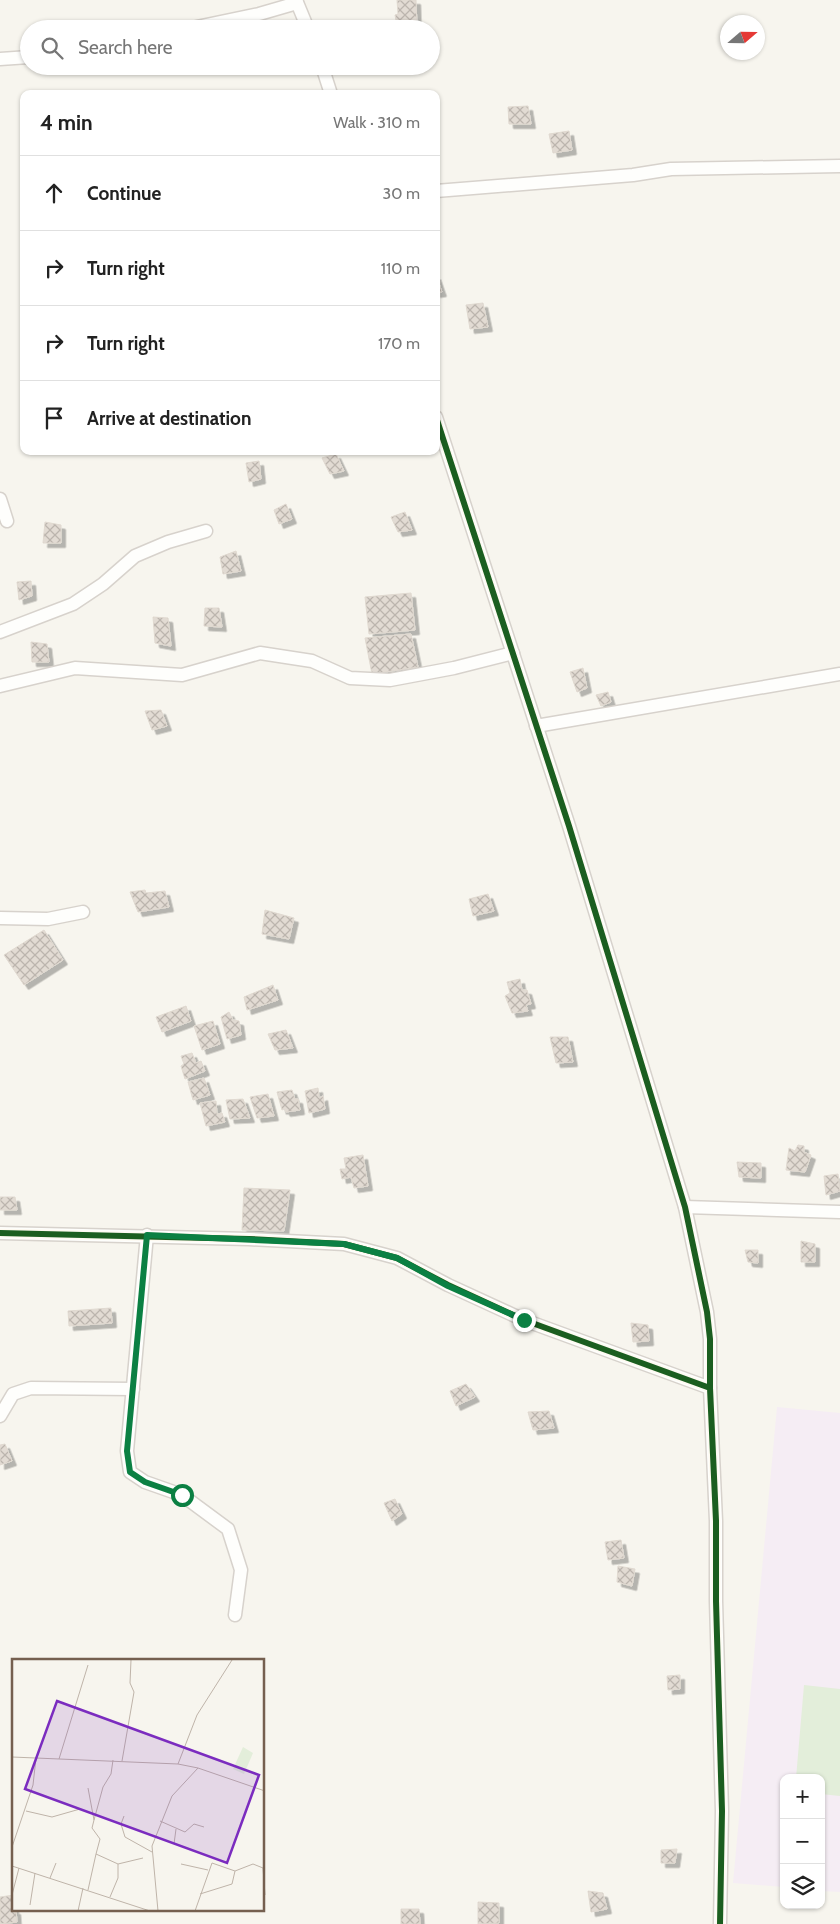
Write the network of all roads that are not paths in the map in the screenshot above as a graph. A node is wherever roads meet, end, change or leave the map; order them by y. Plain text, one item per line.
1 (296, 1) edge
2 (230, 20) edge
3 (304, 20) edge
4 (20, 58) edge
5 (0, 59) edge
6 (325, 75) edge
7 (330, 90) edge
8 (840, 166) edge
9 (440, 191) edge
10 (440, 429) edge
11 (0, 499) edge
12 (7, 521) dead end
13 (206, 531) dead end
14 (0, 632) edge
15 (513, 653) junction
16 (840, 674) edge
17 (0, 686) edge
18 (536, 726) junction
19 (83, 912) dead end
20 (0, 918) edge
21 (685, 1207) junction
22 (840, 1212) edge
23 (0, 1233) edge
24 (147, 1235) junction
25 (710, 1388) junction
26 (133, 1389) junction
27 (0, 1416) edge
28 (235, 1616) dead end
29 (720, 1924) edge

1 - 2 street
1 - 3 street
4 - 5 street
6 - 7 street
8 - 9 street
10 - 15 street
11 - 12 street
13 - 14 street
15 - 17 street
15 - 18 street
16 - 18 street
18 - 21 street
19 - 20 street
21 - 22 street
21 - 25 street
23 - 24 street
24 - 25 street
24 - 26 street
25 - 29 street
26 - 27 street
26 - 28 street

